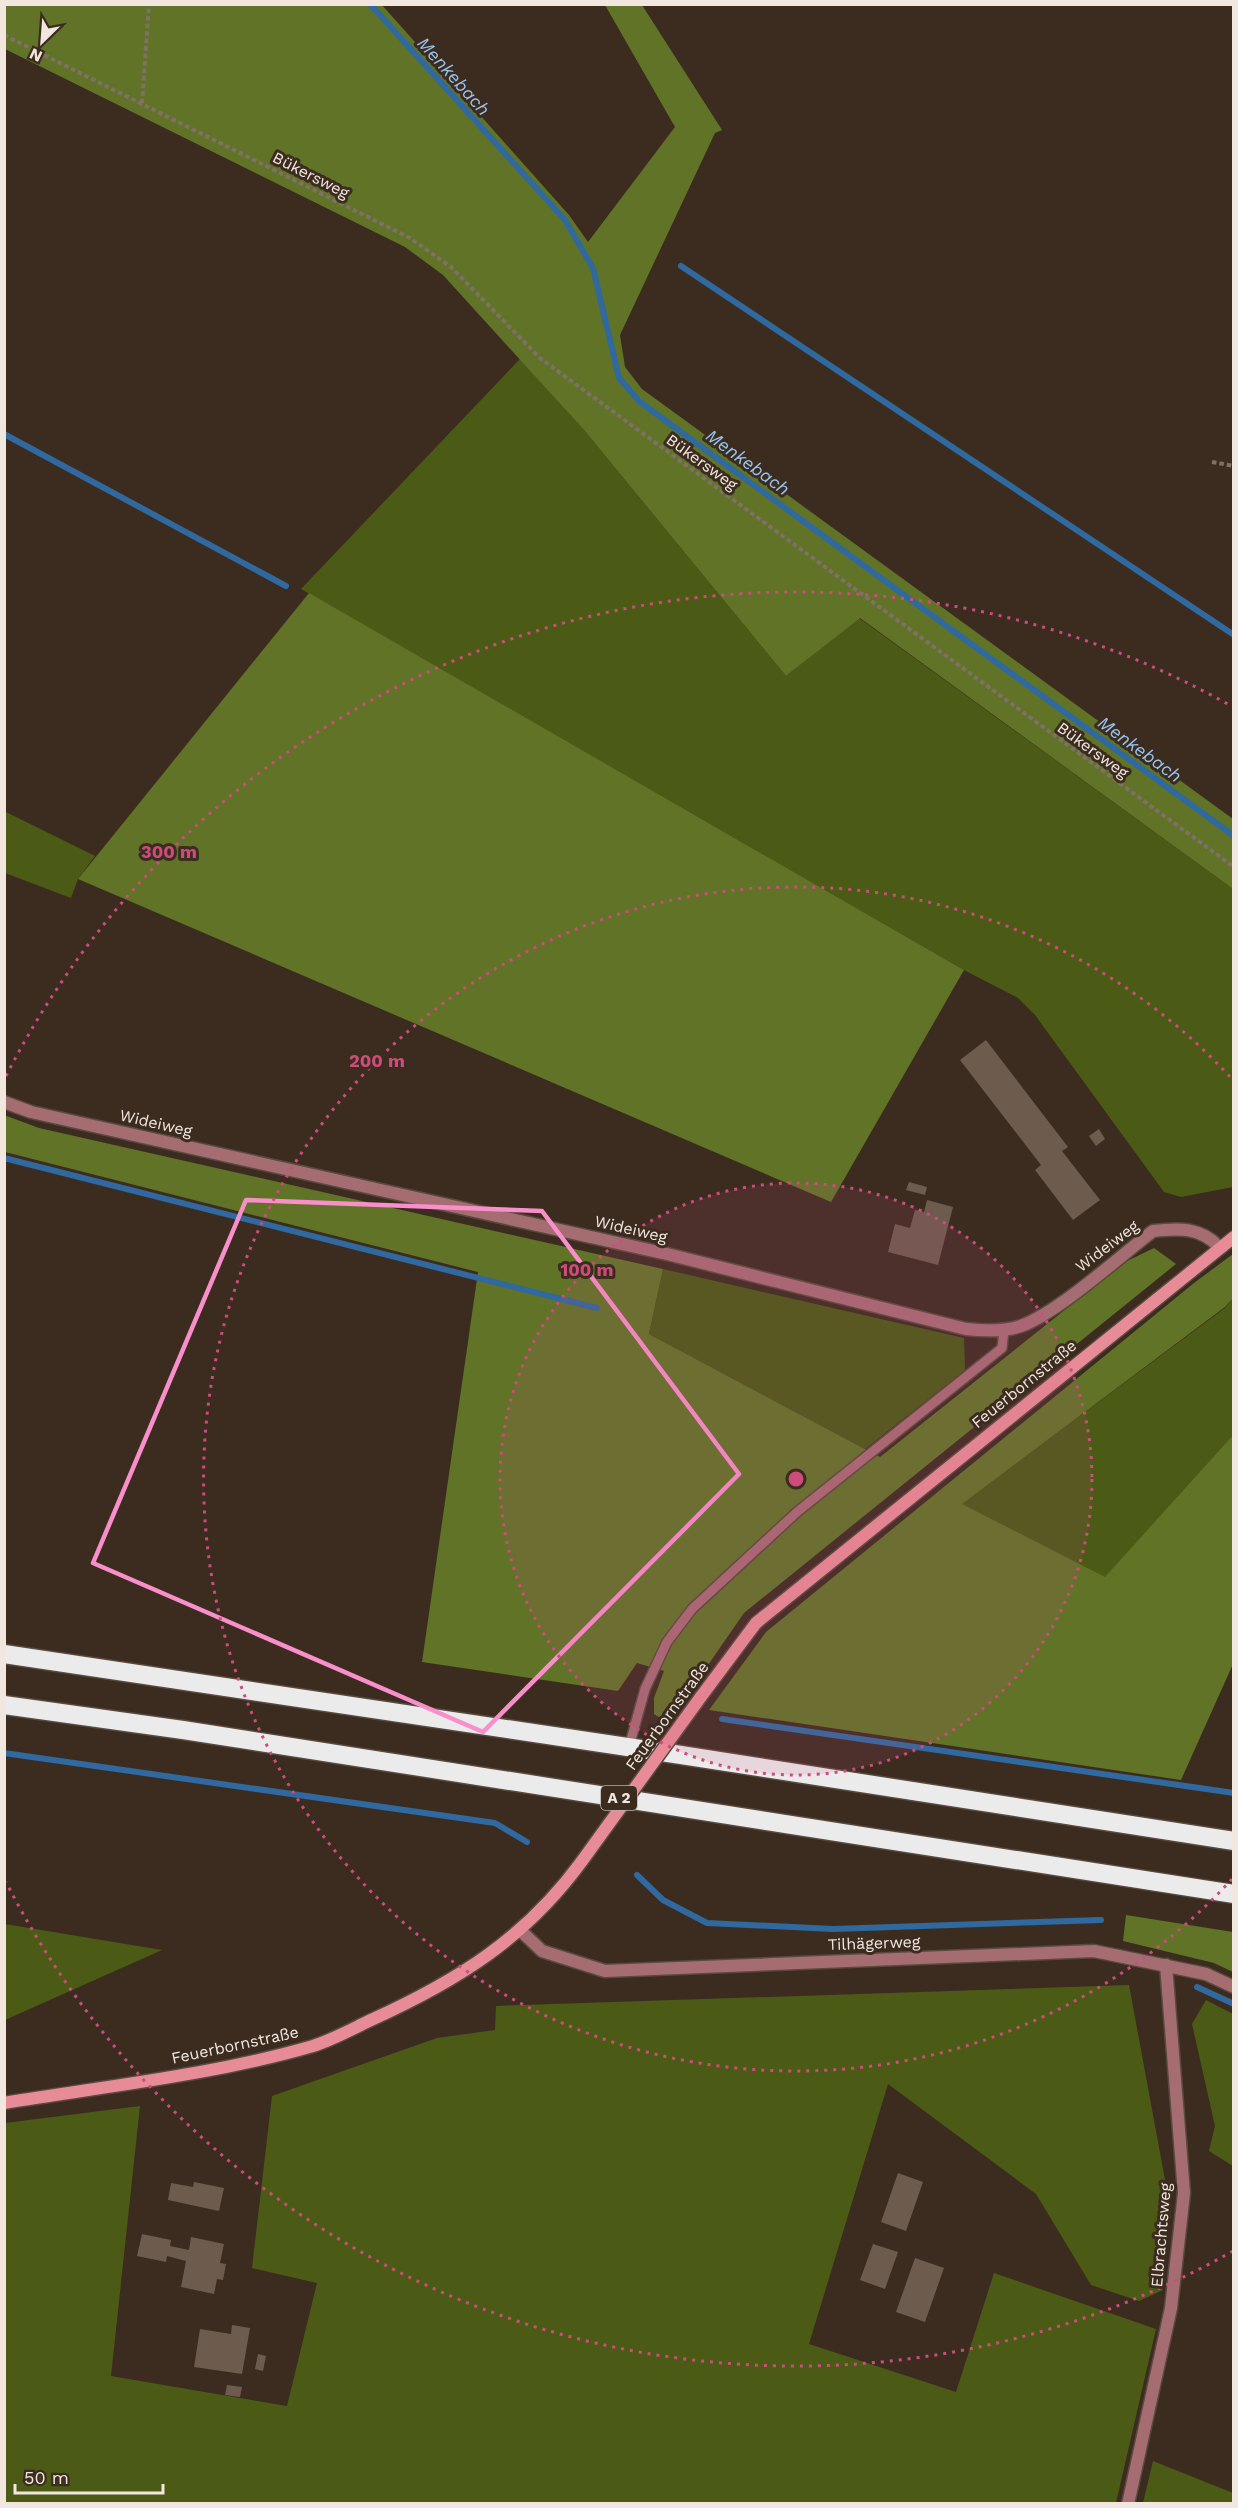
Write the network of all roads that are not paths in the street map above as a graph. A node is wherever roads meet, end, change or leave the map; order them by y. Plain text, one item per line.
1 (4, 1102) edge
2 (1233, 1236) edge
3 (1219, 1247) junction
4 (1004, 1330) junction
5 (4, 1654) edge
6 (4, 1705) edge
7 (629, 1747) junction
8 (1233, 1841) edge
9 (1233, 1894) edge
10 (521, 1931) junction
11 (1166, 1965) junction
12 (1233, 1987) edge
13 (4, 2103) edge
14 (1128, 2504) edge

1 - 4 street, Wideiweg
2 - 3 street, Feuerbornstraße
3 - 4 street, Wideiweg
3 - 10 street, Feuerbornstraße, bridge
4 - 7 lane
5 - 7 highway
6 - 9 highway, A 2
7 - 8 highway
10 - 11 street, Tilhägerweg
10 - 13 street, Feuerbornstraße
11 - 12 street, Tilhägerweg
11 - 14 street, Elbrachtsweg

